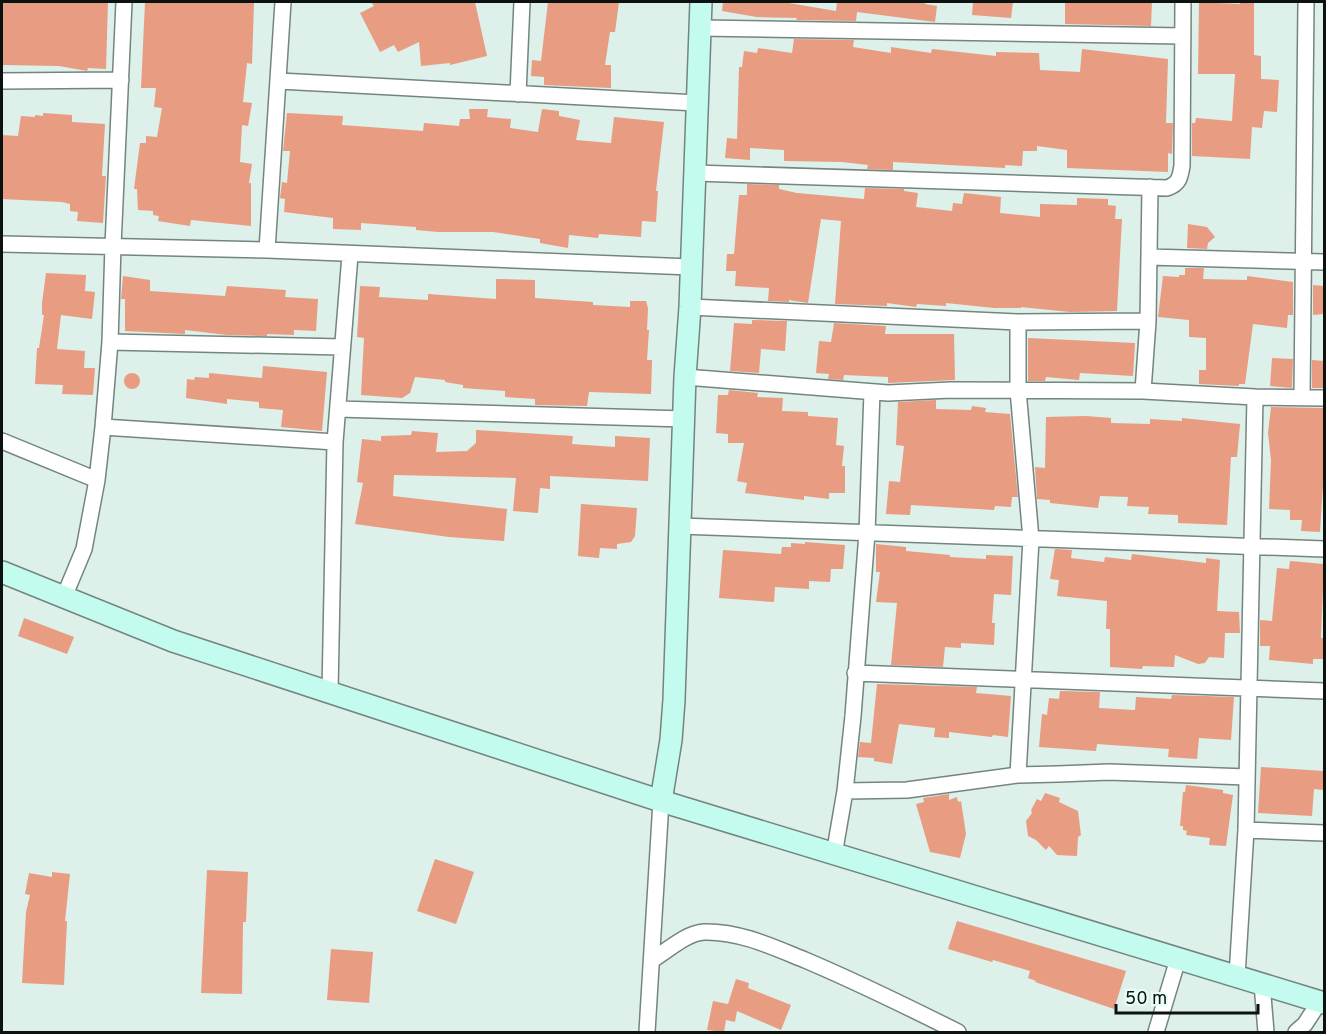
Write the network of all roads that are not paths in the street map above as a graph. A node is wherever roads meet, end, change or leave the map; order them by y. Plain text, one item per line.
1 (124, 2) edge
2 (283, 2) edge
3 (522, 2) edge
4 (701, 2) edge
5 (1183, 2) edge
6 (1306, 2) edge
7 (700, 28) junction
8 (1183, 36) junction
9 (121, 80) junction
10 (2, 81) edge
11 (279, 81) junction
12 (518, 94) junction
13 (697, 104) junction
14 (695, 173) junction
15 (1150, 187) junction
16 (2, 244) edge
17 (113, 246) junction
18 (267, 250) junction
19 (350, 255) junction
20 (1149, 257) junction
21 (1303, 262) junction
22 (1324, 262) edge
23 (691, 267) junction
24 (690, 307) junction
25 (1148, 321) junction
26 (1018, 322) junction
27 (111, 342) junction
28 (342, 347) junction
29 (685, 377) junction
30 (1018, 390) junction
31 (1143, 391) junction
32 (872, 392) junction
33 (1255, 397) junction
34 (1302, 397) junction
35 (1324, 398) edge
36 (338, 409) junction
37 (685, 419) junction
38 (103, 426) junction
39 (2, 441) edge
40 (335, 442) junction
41 (97, 480) junction
42 (680, 526) junction
43 (867, 533) junction
44 (1031, 539) junction
45 (1251, 547) junction
46 (1324, 549) edge
47 (2, 572) edge
48 (64, 597) junction
49 (855, 673) junction
50 (1023, 678) junction
51 (1250, 689) junction
52 (1324, 691) edge
53 (330, 692) junction
54 (1018, 775) junction
55 (1247, 777) junction
56 (845, 791) junction
57 (661, 801) junction
58 (1246, 830) junction
59 (1324, 833) edge
60 (834, 855) junction
61 (1178, 959) junction
62 (652, 960) junction
63 (1237, 976) junction
64 (1263, 984) junction
65 (1322, 1002) edge
66 (648, 1032) edge
67 (958, 1032) edge
68 (1156, 1032) edge
69 (1266, 1032) edge
70 (1296, 1032) edge

1 - 9 street
2 - 11 street
3 - 12 street
4 - 7 street
5 - 8 street
6 - 21 street
7 - 8 street
7 - 13 street
8 - 15 street
9 - 10 street
9 - 17 street
11 - 12 street
11 - 18 street
12 - 13 street
13 - 14 street
14 - 15 street
14 - 23 street
15 - 20 street
16 - 17 street
17 - 18 street
17 - 27 street
18 - 19 street
19 - 23 street
19 - 28 street
20 - 21 street
20 - 25 street
21 - 22 street
21 - 34 street
23 - 24 street
24 - 26 street
24 - 29 street
25 - 26 street
25 - 31 street
26 - 30 street
27 - 28 street
27 - 38 street
28 - 36 street
29 - 32 street
29 - 37 street
30 - 31 street
30 - 32 street
30 - 44 street
31 - 33 street
32 - 43 street
33 - 34 street
33 - 45 street
34 - 35 street
36 - 37 street
36 - 40 street
37 - 42 street
38 - 40 street
38 - 41 street
39 - 41 street
40 - 53 street
41 - 48 street
42 - 43 street
42 - 57 street
43 - 44 street
43 - 49 street
44 - 45 street
44 - 50 street
45 - 46 street
45 - 51 street
47 - 48 street
48 - 53 street
49 - 50 street
49 - 56 street
50 - 51 street
50 - 54 street
51 - 52 street
51 - 55 street
53 - 57 street
54 - 55 street
54 - 56 street
55 - 58 street
56 - 60 street
57 - 60 street
57 - 62 street
58 - 59 street
58 - 63 street
60 - 61 street
61 - 63 street
61 - 68 street
62 - 66 street
62 - 67 street
63 - 64 street
64 - 65 street
64 - 69 street
65 - 70 street

